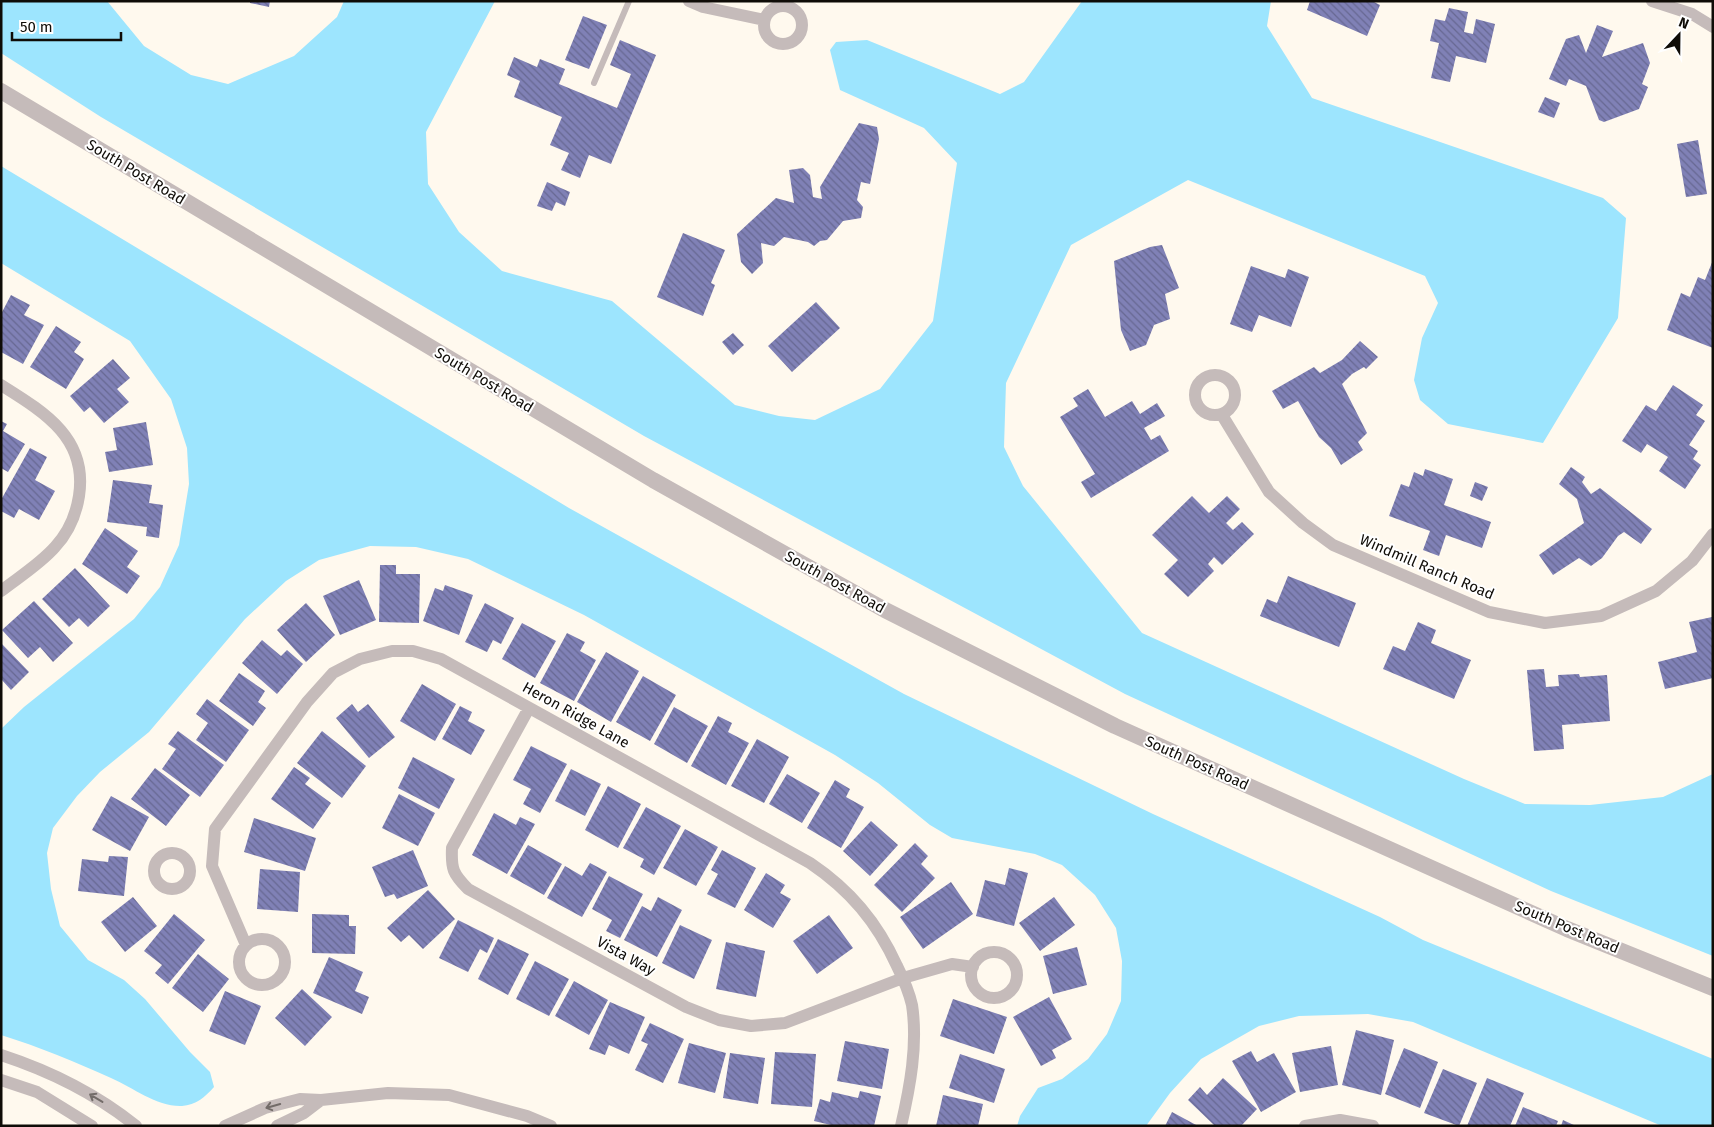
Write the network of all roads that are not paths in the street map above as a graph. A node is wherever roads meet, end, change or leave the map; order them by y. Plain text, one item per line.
1 (629, 1) edge
2 (689, 1) edge
3 (1652, 1) edge
4 (764, 20) dead end
5 (1713, 27) edge
6 (594, 83) dead end
7 (1, 92) edge
8 (1, 385) edge
9 (1222, 415) dead end
10 (1713, 534) edge
11 (1, 590) edge
12 (529, 708) junction
13 (212, 866) junction
14 (190, 868) dead end
15 (246, 945) dead end
16 (973, 967) dead end
17 (903, 978) junction
18 (1713, 988) edge
19 (1, 1055) edge
20 (1, 1080) edge
21 (321, 1100) junction
22 (92, 1126) edge
23 (136, 1126) edge
24 (225, 1126) edge
25 (277, 1126) edge
26 (550, 1126) edge
27 (902, 1126) edge
28 (1305, 1126) edge
29 (1373, 1126) edge

1 - 6 lane
2 - 4 street
3 - 5 street
7 - 18 street, South Post Road
8 - 11 street
9 - 10 street, Windmill Ranch Road
12 - 13 street, Heron Ridge Lane
12 - 17 street, Heron Ridge Lane
12 - 17 street, Vista Way
13 - 14 street
13 - 15 street, Heron Ridge Lane
16 - 17 street, Vista Way
17 - 27 street, Heron Ridge Lane
23 -> 19 street
20 - 22 street
21 -> 24 street
21 - 25 street
21 - 26 street
28 - 29 street

